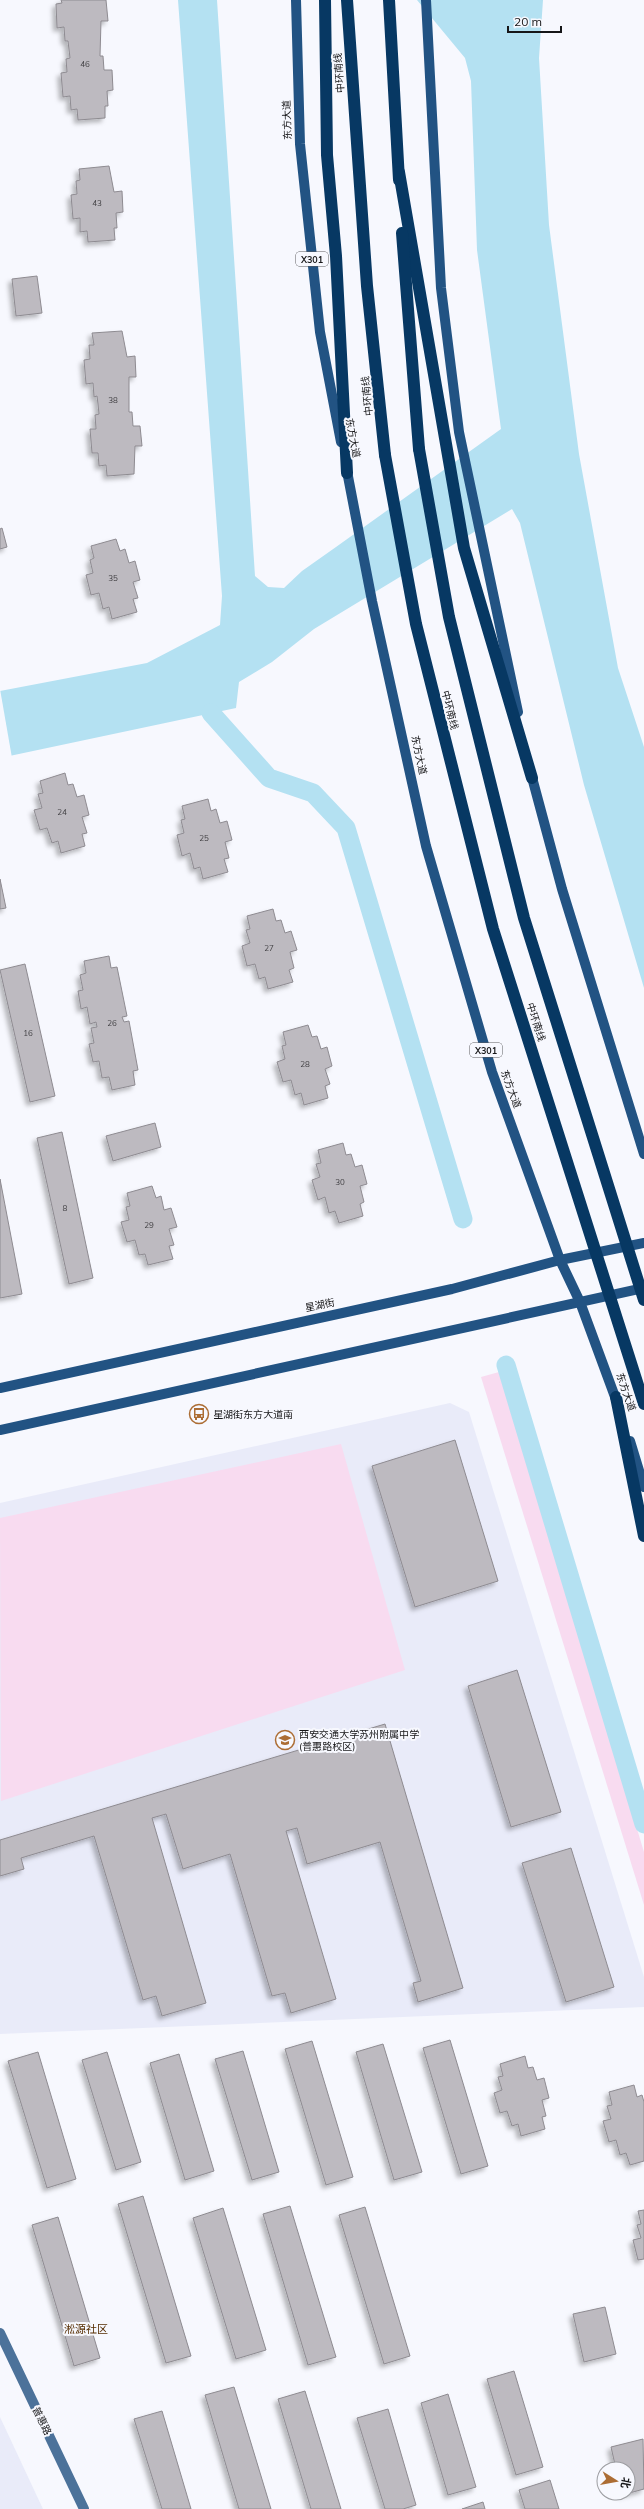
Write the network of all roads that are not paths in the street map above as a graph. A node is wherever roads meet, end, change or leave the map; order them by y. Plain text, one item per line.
1 (296, 0) edge
2 (324, 0) edge
3 (347, 0) edge
4 (389, 0) edge
5 (426, 0) edge
6 (399, 172) junction
7 (347, 472) junction
8 (532, 778) junction
9 (644, 1154) edge
10 (644, 1243) edge
11 (560, 1260) junction
12 (644, 1288) edge
13 (644, 1300) edge
14 (580, 1302) junction
15 (0, 1388) edge
16 (616, 1398) junction
17 (644, 1404) edge
18 (0, 1430) edge
19 (644, 1487) edge
20 (644, 1536) edge
21 (0, 2333) edge
22 (84, 2509) edge

1 - 7 main road, 东方大道 / X301
2 - 7 highway
3 - 17 highway, 中环南线, bridge
4 - 6 highway, 中环南线
5 - 8 main road
6 - 8 highway
6 - 13 highway, 中环南线, bridge
7 - 11 main road, 东方大道 / X301
8 - 9 main road
10 - 11 main road, 星湖街
11 - 14 main road, 东方大道 / X301
11 - 15 main road, 星湖街
12 - 14 main road
14 - 16 main road, 东方大道 / X301
14 - 18 main road
16 - 19 main road, 东方大道 / X301
16 - 20 highway
21 - 22 main road, 普惠路

